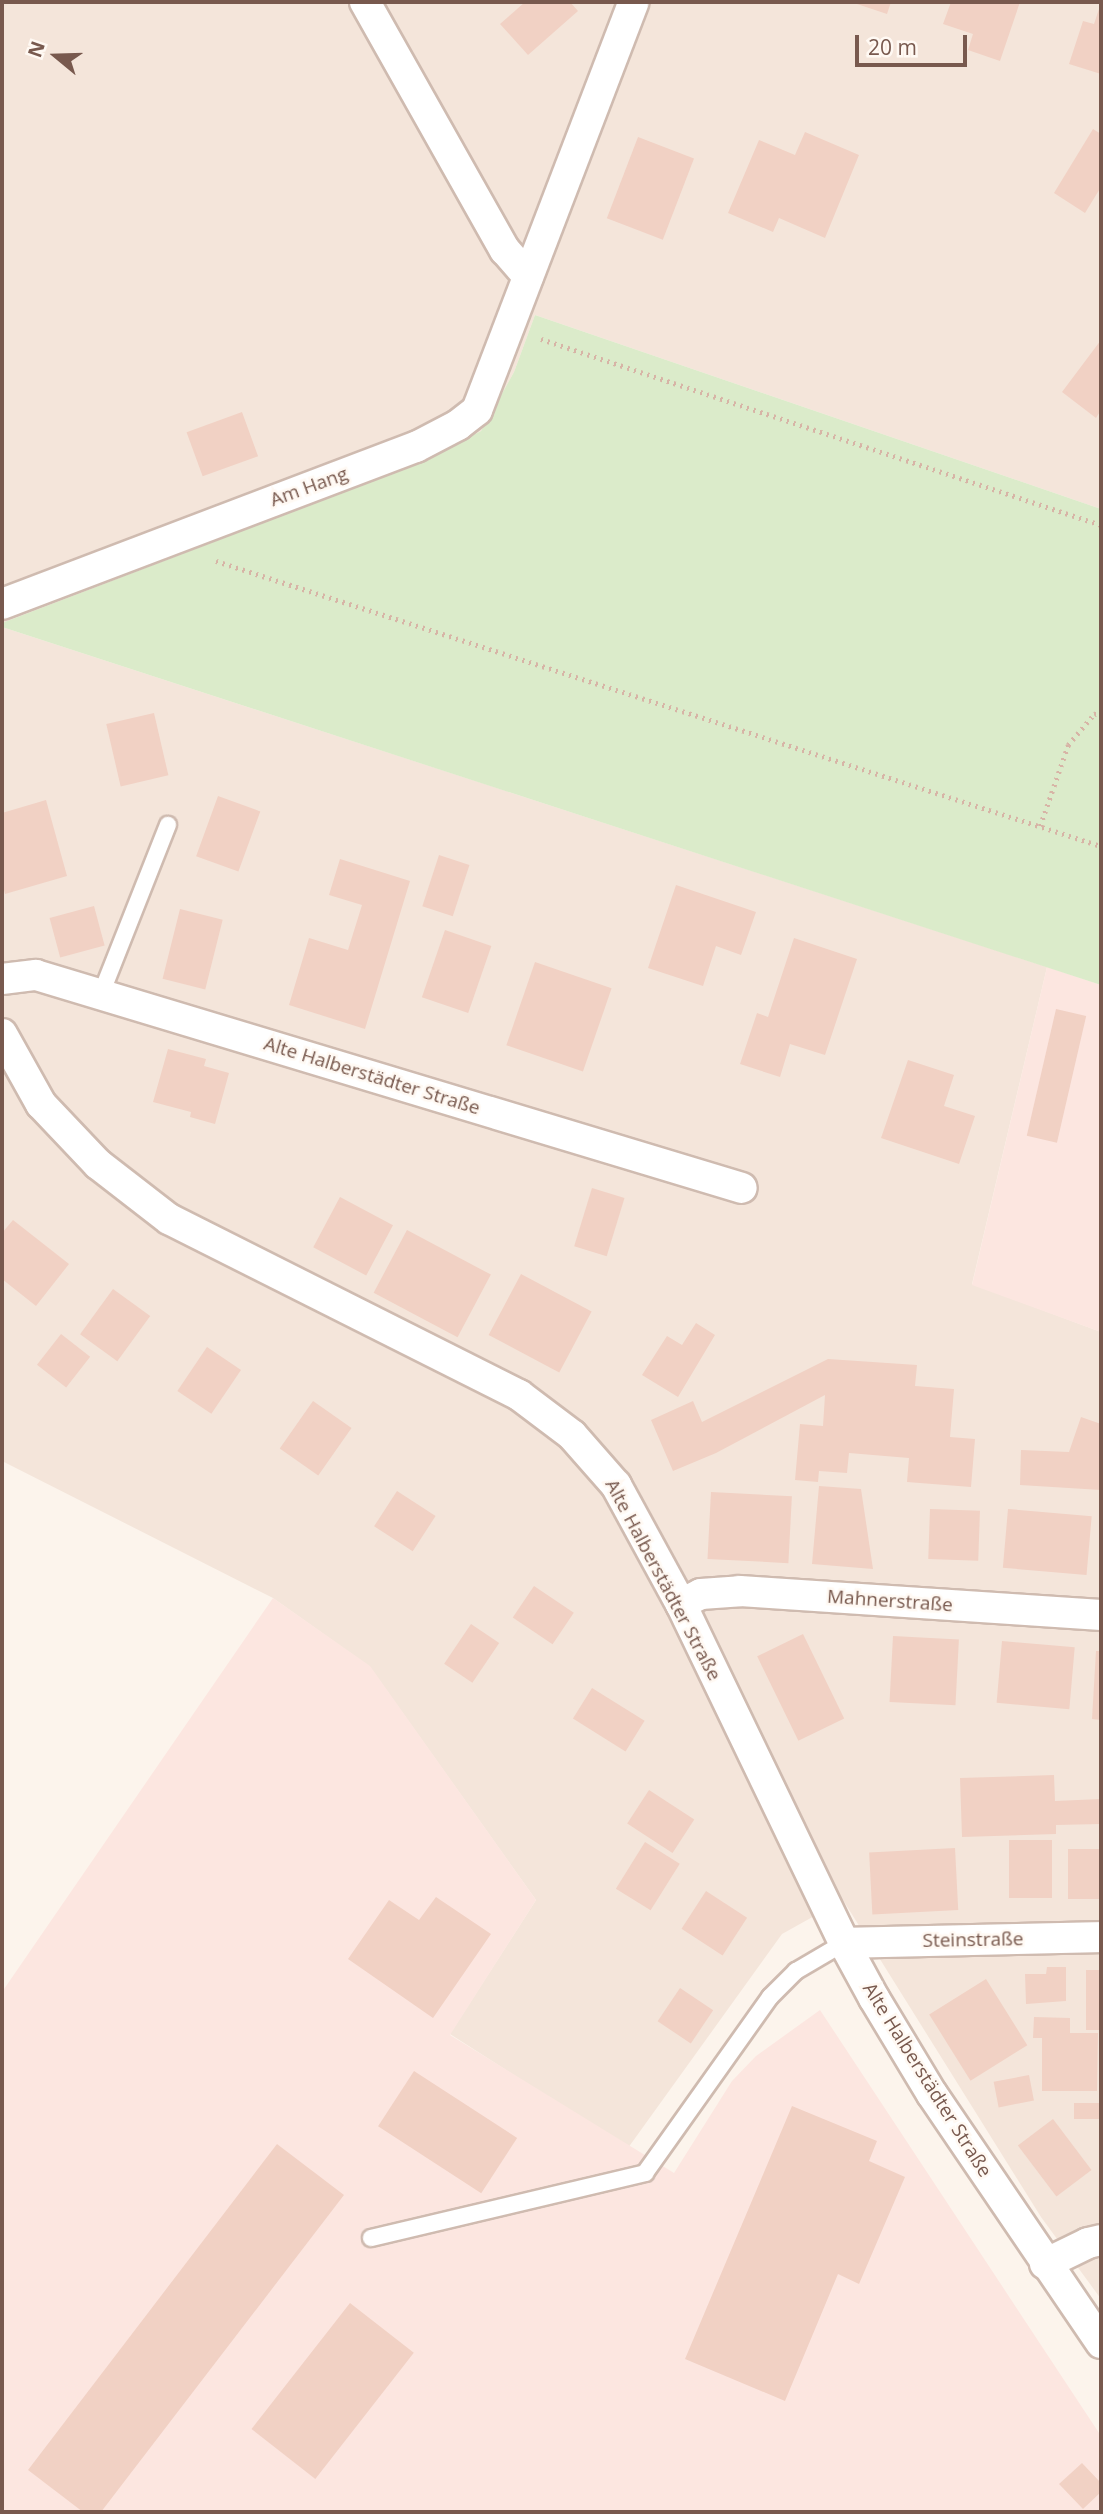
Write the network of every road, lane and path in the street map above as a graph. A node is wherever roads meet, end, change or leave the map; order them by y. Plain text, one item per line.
1 (365, 2) edge
2 (634, 2) edge
3 (528, 276) junction
4 (510, 328) junction
5 (1101, 525) edge
6 (179, 535) junction
7 (2, 604) edge
8 (1101, 712) edge
9 (168, 825) dead end
10 (1040, 825) junction
11 (1101, 846) edge
12 (2, 979) edge
13 (102, 994) junction
14 (2, 1034) edge
15 (742, 1188) dead end
16 (681, 1604) junction
17 (1101, 1615) edge
18 (1101, 1937) edge
19 (844, 1943) junction
20 (371, 2238) dead end
21 (1101, 2240) edge
22 (1045, 2264) junction
23 (1101, 2343) edge

1 - 3 street
2 - 3 street, Am Hang
3 - 4 street, Am Hang
4 - 5 path
4 - 6 street, Am Hang
6 - 7 street, Am Hang
6 - 10 path
8 - 10 path
9 - 13 lane
10 - 11 path
12 - 13 street, Alte Halberstädter Straße
13 - 15 street, Alte Halberstädter Straße
14 - 16 street, Alte Halberstädter Straße
16 - 17 street, Mahnerstraße
16 - 19 street, Alte Halberstädter Straße
18 - 19 street, Steinstraße
19 - 20 lane
19 - 22 street, Alte Halberstädter Straße
21 - 22 street
22 - 23 street, Alte Halberstädter Straße

